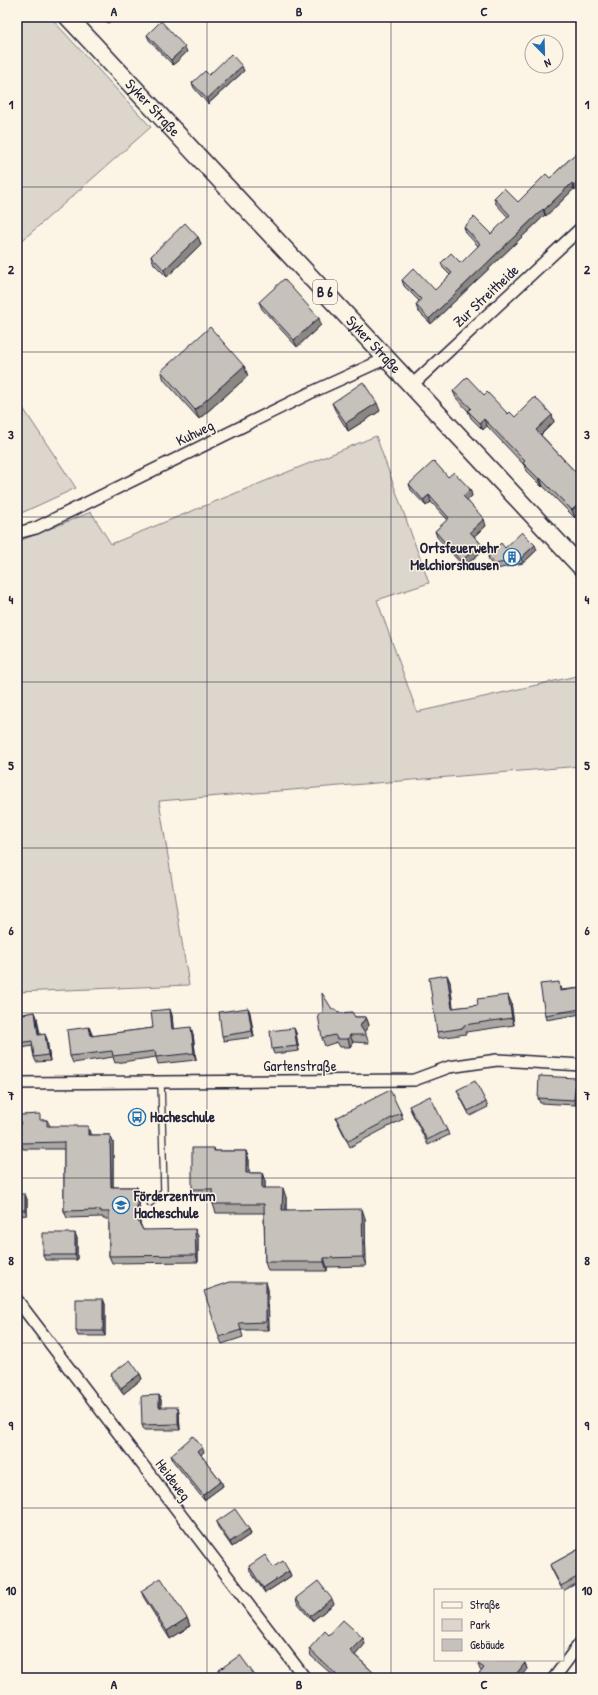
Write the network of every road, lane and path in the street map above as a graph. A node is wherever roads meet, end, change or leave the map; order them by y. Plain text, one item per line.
1 (68, 17) edge
2 (581, 228) edge
3 (387, 358) junction
4 (412, 385) junction
5 (17, 533) edge
6 (581, 567) edge
7 (581, 1065) edge
8 (161, 1082) junction
9 (17, 1083) edge
10 (150, 1203) dead end
11 (17, 1300) edge
12 (581, 1642) edge
13 (305, 1678) edge
14 (554, 1678) edge

1 - 3 main road, Syker Straße / B 6
2 - 4 street, Zur Streitheide
3 - 4 main road, Syker Straße / B 6
3 - 5 street, Kuhweg
4 - 6 main road, Syker Straße / B 6
7 - 8 street, Gartenstraße
8 - 9 street, Gartenstraße
8 - 10 lane
11 - 13 street, Heideweg
12 - 14 street

